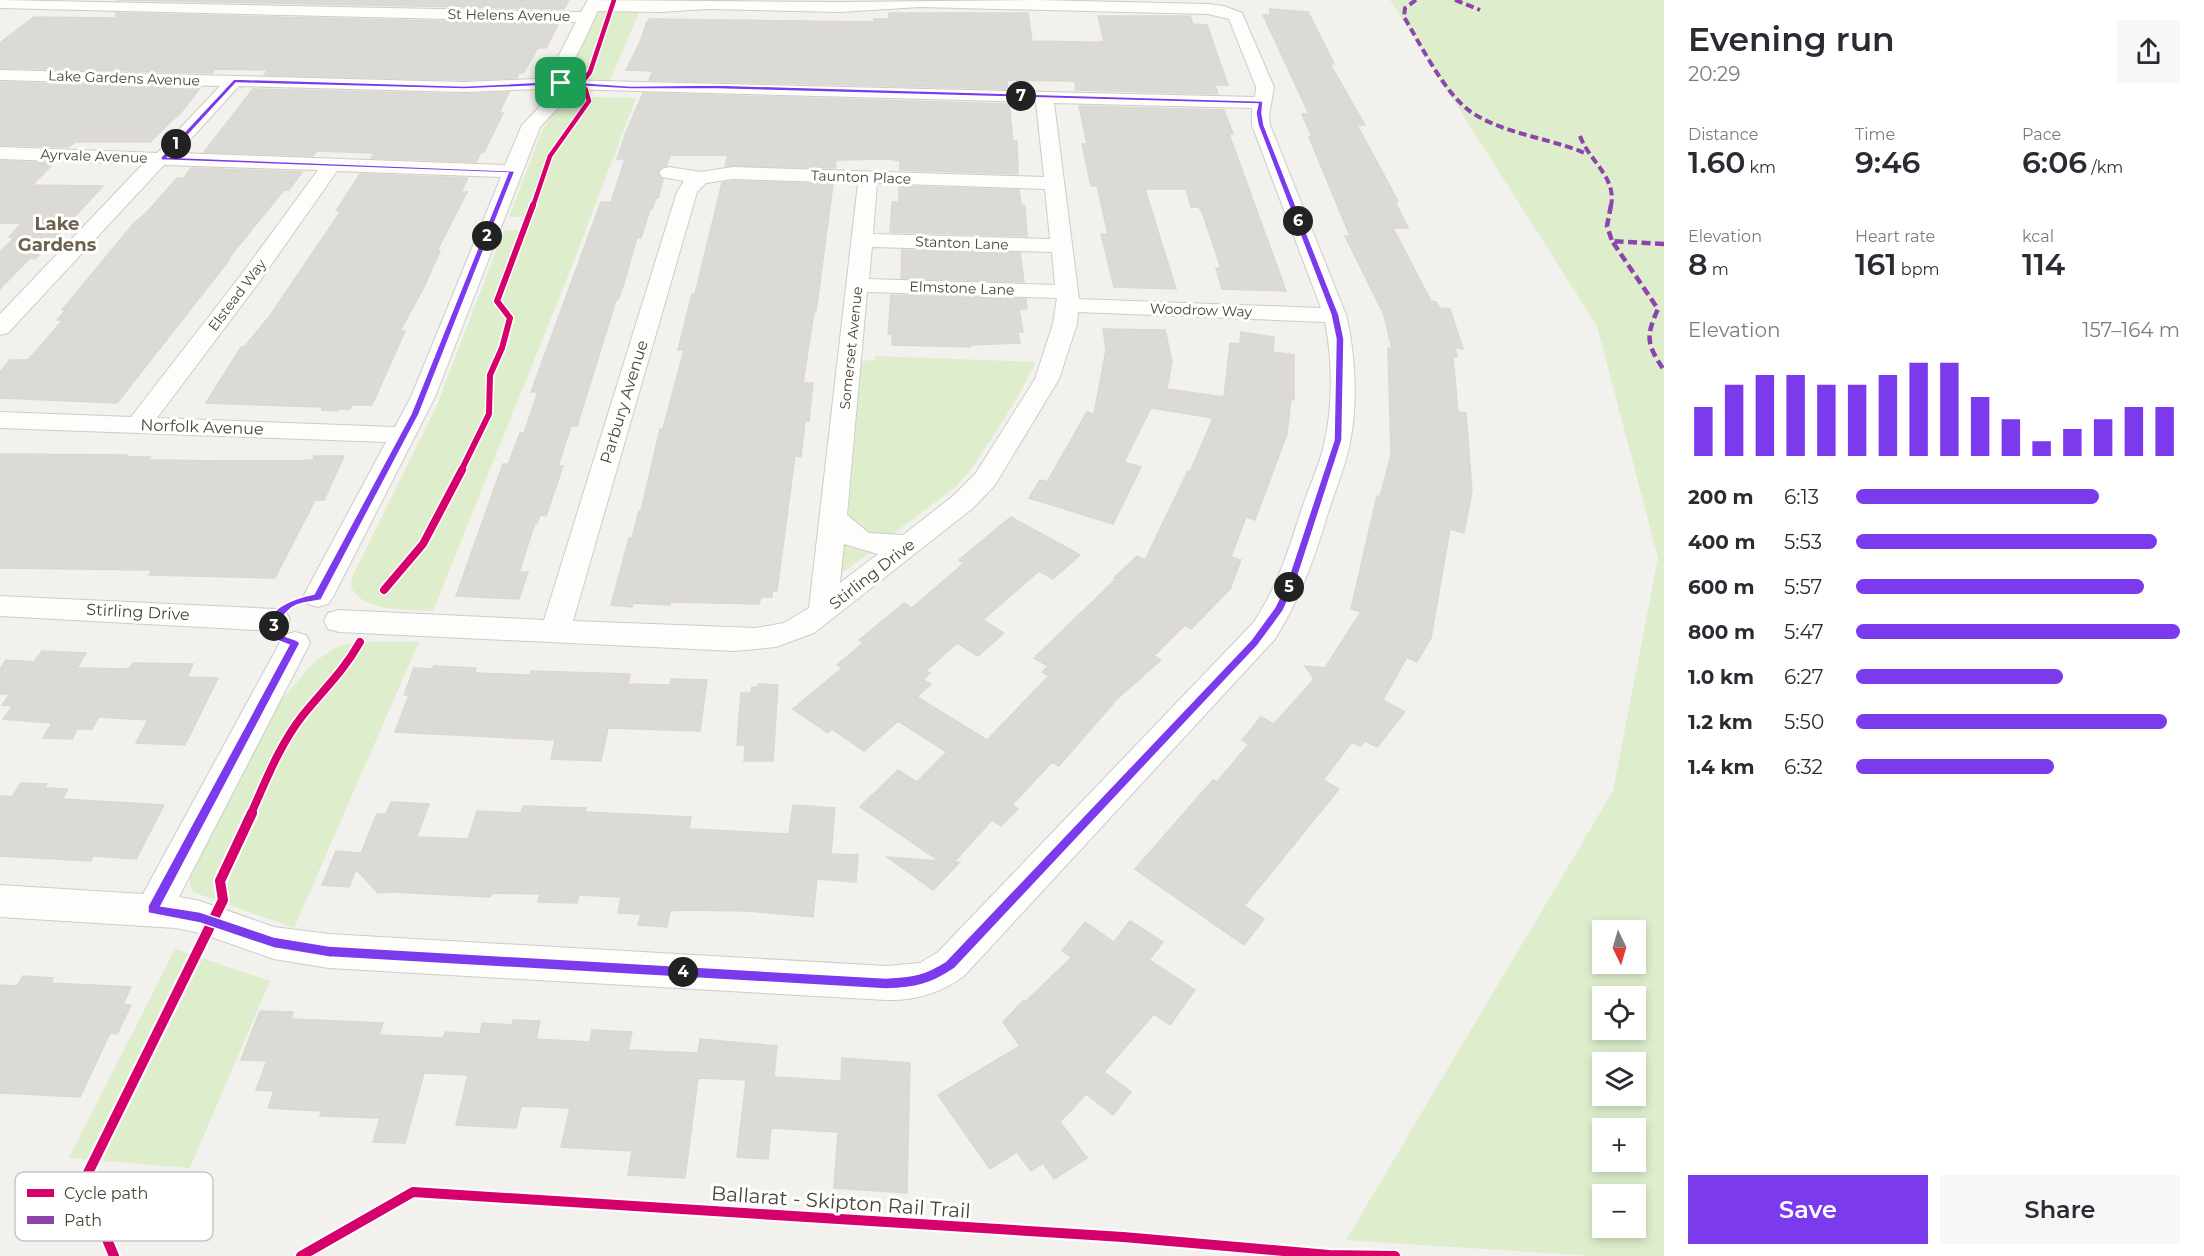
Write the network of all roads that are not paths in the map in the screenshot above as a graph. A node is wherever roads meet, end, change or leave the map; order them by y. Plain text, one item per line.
1 (0, 3) edge
2 (1063, 5) junction
3 (591, 8) edge
4 (1066, 22) dead end
5 (563, 64) junction
6 (0, 75) edge
7 (234, 81) junction
8 (532, 90) junction
9 (562, 91) junction
10 (1044, 96) junction
11 (1261, 102) junction
12 (531, 125) junction
13 (0, 153) edge
14 (161, 158) junction
15 (332, 164) junction
16 (512, 171) junction
17 (669, 173) dead end
18 (700, 178) junction
19 (868, 178) junction
20 (1054, 183) junction
21 (862, 240) junction
22 (1063, 246) junction
23 (857, 285) junction
24 (1068, 299) junction
25 (1335, 315) junction
26 (0, 328) edge
27 (0, 420) edge
28 (139, 424) junction
29 (403, 435) junction
30 (834, 518) junction
31 (911, 544) junction
32 (318, 597) junction
33 (0, 606) edge
34 (823, 612) junction
35 (339, 621) junction
36 (285, 631) junction
37 (555, 632) junction
38 (0, 901) edge
39 (153, 910) junction

1 - 3 street, St Helens Avenue
2 - 3 street, St Helens Avenue
2 - 4 street
2 - 11 street, St Helens Avenue
3 - 5 street
5 - 8 street
5 - 9 street
6 - 7 street, Lake Gardens Avenue
7 - 8 street, Lake Gardens Avenue
7 - 14 street
8 - 9 street, Lake Gardens Avenue
8 - 12 street
9 - 10 street
9 - 12 street
10 - 11 street
10 - 20 street, Stirling Drive
11 - 25 street, St Helens Avenue
12 - 16 street
13 - 14 street, Ayrvale Avenue
14 - 15 street, Ayrvale Avenue
14 - 26 street
15 - 16 street, Ayrvale Avenue
15 - 28 street, Elstead Way
16 - 29 street
17 - 18 street, Taunton Place
18 - 19 street, Taunton Place
18 - 37 street, Parbury Avenue
19 - 20 street, Taunton Place
19 - 21 street, Somerset Avenue
20 - 22 street, Stirling Drive
21 - 22 street, Stanton Lane
21 - 23 street, Somerset Avenue
22 - 24 street, Stirling Drive
23 - 24 street, Elmstone Lane
23 - 30 street, Somerset Avenue
24 - 25 street, Woodrow Way
24 - 31 street, Stirling Drive
25 - 39 street, St Helens Avenue
27 - 28 street, Norfolk Avenue
28 - 29 street, Norfolk Avenue
29 - 32 street
30 - 31 street
30 - 34 street, Somerset Avenue
31 - 34 street, Stirling Drive
32 - 35 street
32 - 36 street
33 - 36 street, Stirling Drive
34 - 37 street, Stirling Drive
35 - 36 street
35 - 37 street, Stirling Drive
36 - 39 street
38 - 39 street, St Helens Avenue

